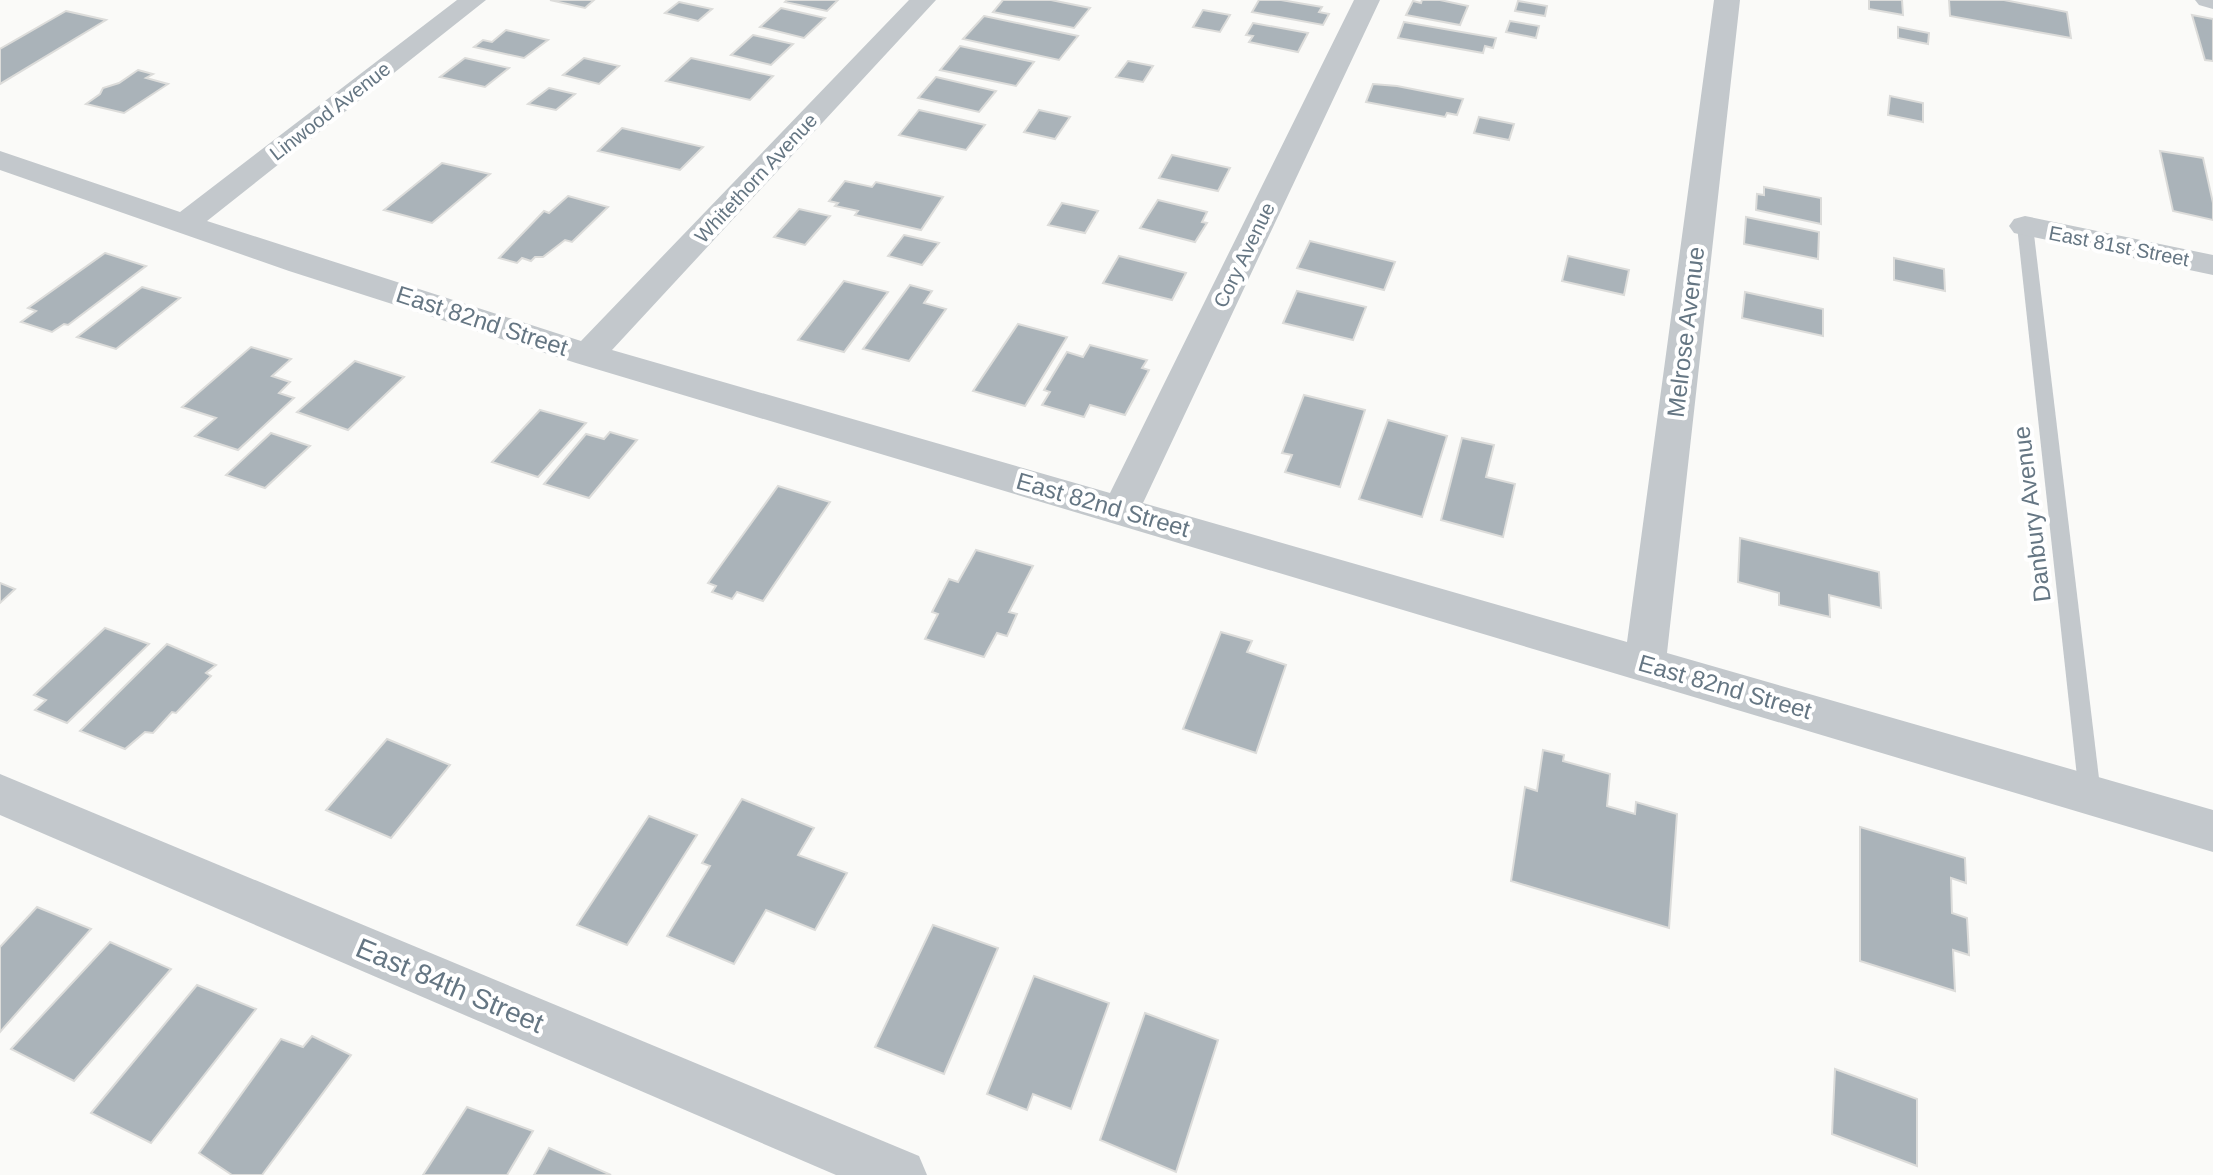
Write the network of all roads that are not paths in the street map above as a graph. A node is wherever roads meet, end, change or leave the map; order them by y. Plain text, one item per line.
1 (473, 0) edge
2 (923, 0) edge
3 (1367, 0) edge
4 (1727, 0) edge
5 (5, 166) edge
6 (186, 222) junction
7 (2025, 226) joint
8 (2213, 265) edge
9 (588, 355) junction
10 (1121, 510) junction
11 (1645, 663) junction
12 (0, 794) edge
13 (2090, 795) junction
14 (2213, 831) edge
15 (900, 1175) edge

1 - 6 street, Linwood Avenue
2 - 9 street, Whitethorn Avenue
3 - 10 street, Cory Avenue
4 - 11 street, Melrose Avenue
5 - 6 street, East 82nd Street
6 - 9 street, East 82nd Street
7 - 8 street, East 81st Street
7 - 13 lane, Danbury Avenue
9 - 10 street, East 82nd Street
10 - 11 street, East 82nd Street
11 - 13 street, East 82nd Street
12 - 15 street, East 84th Street
13 - 14 street, East 82nd Street

